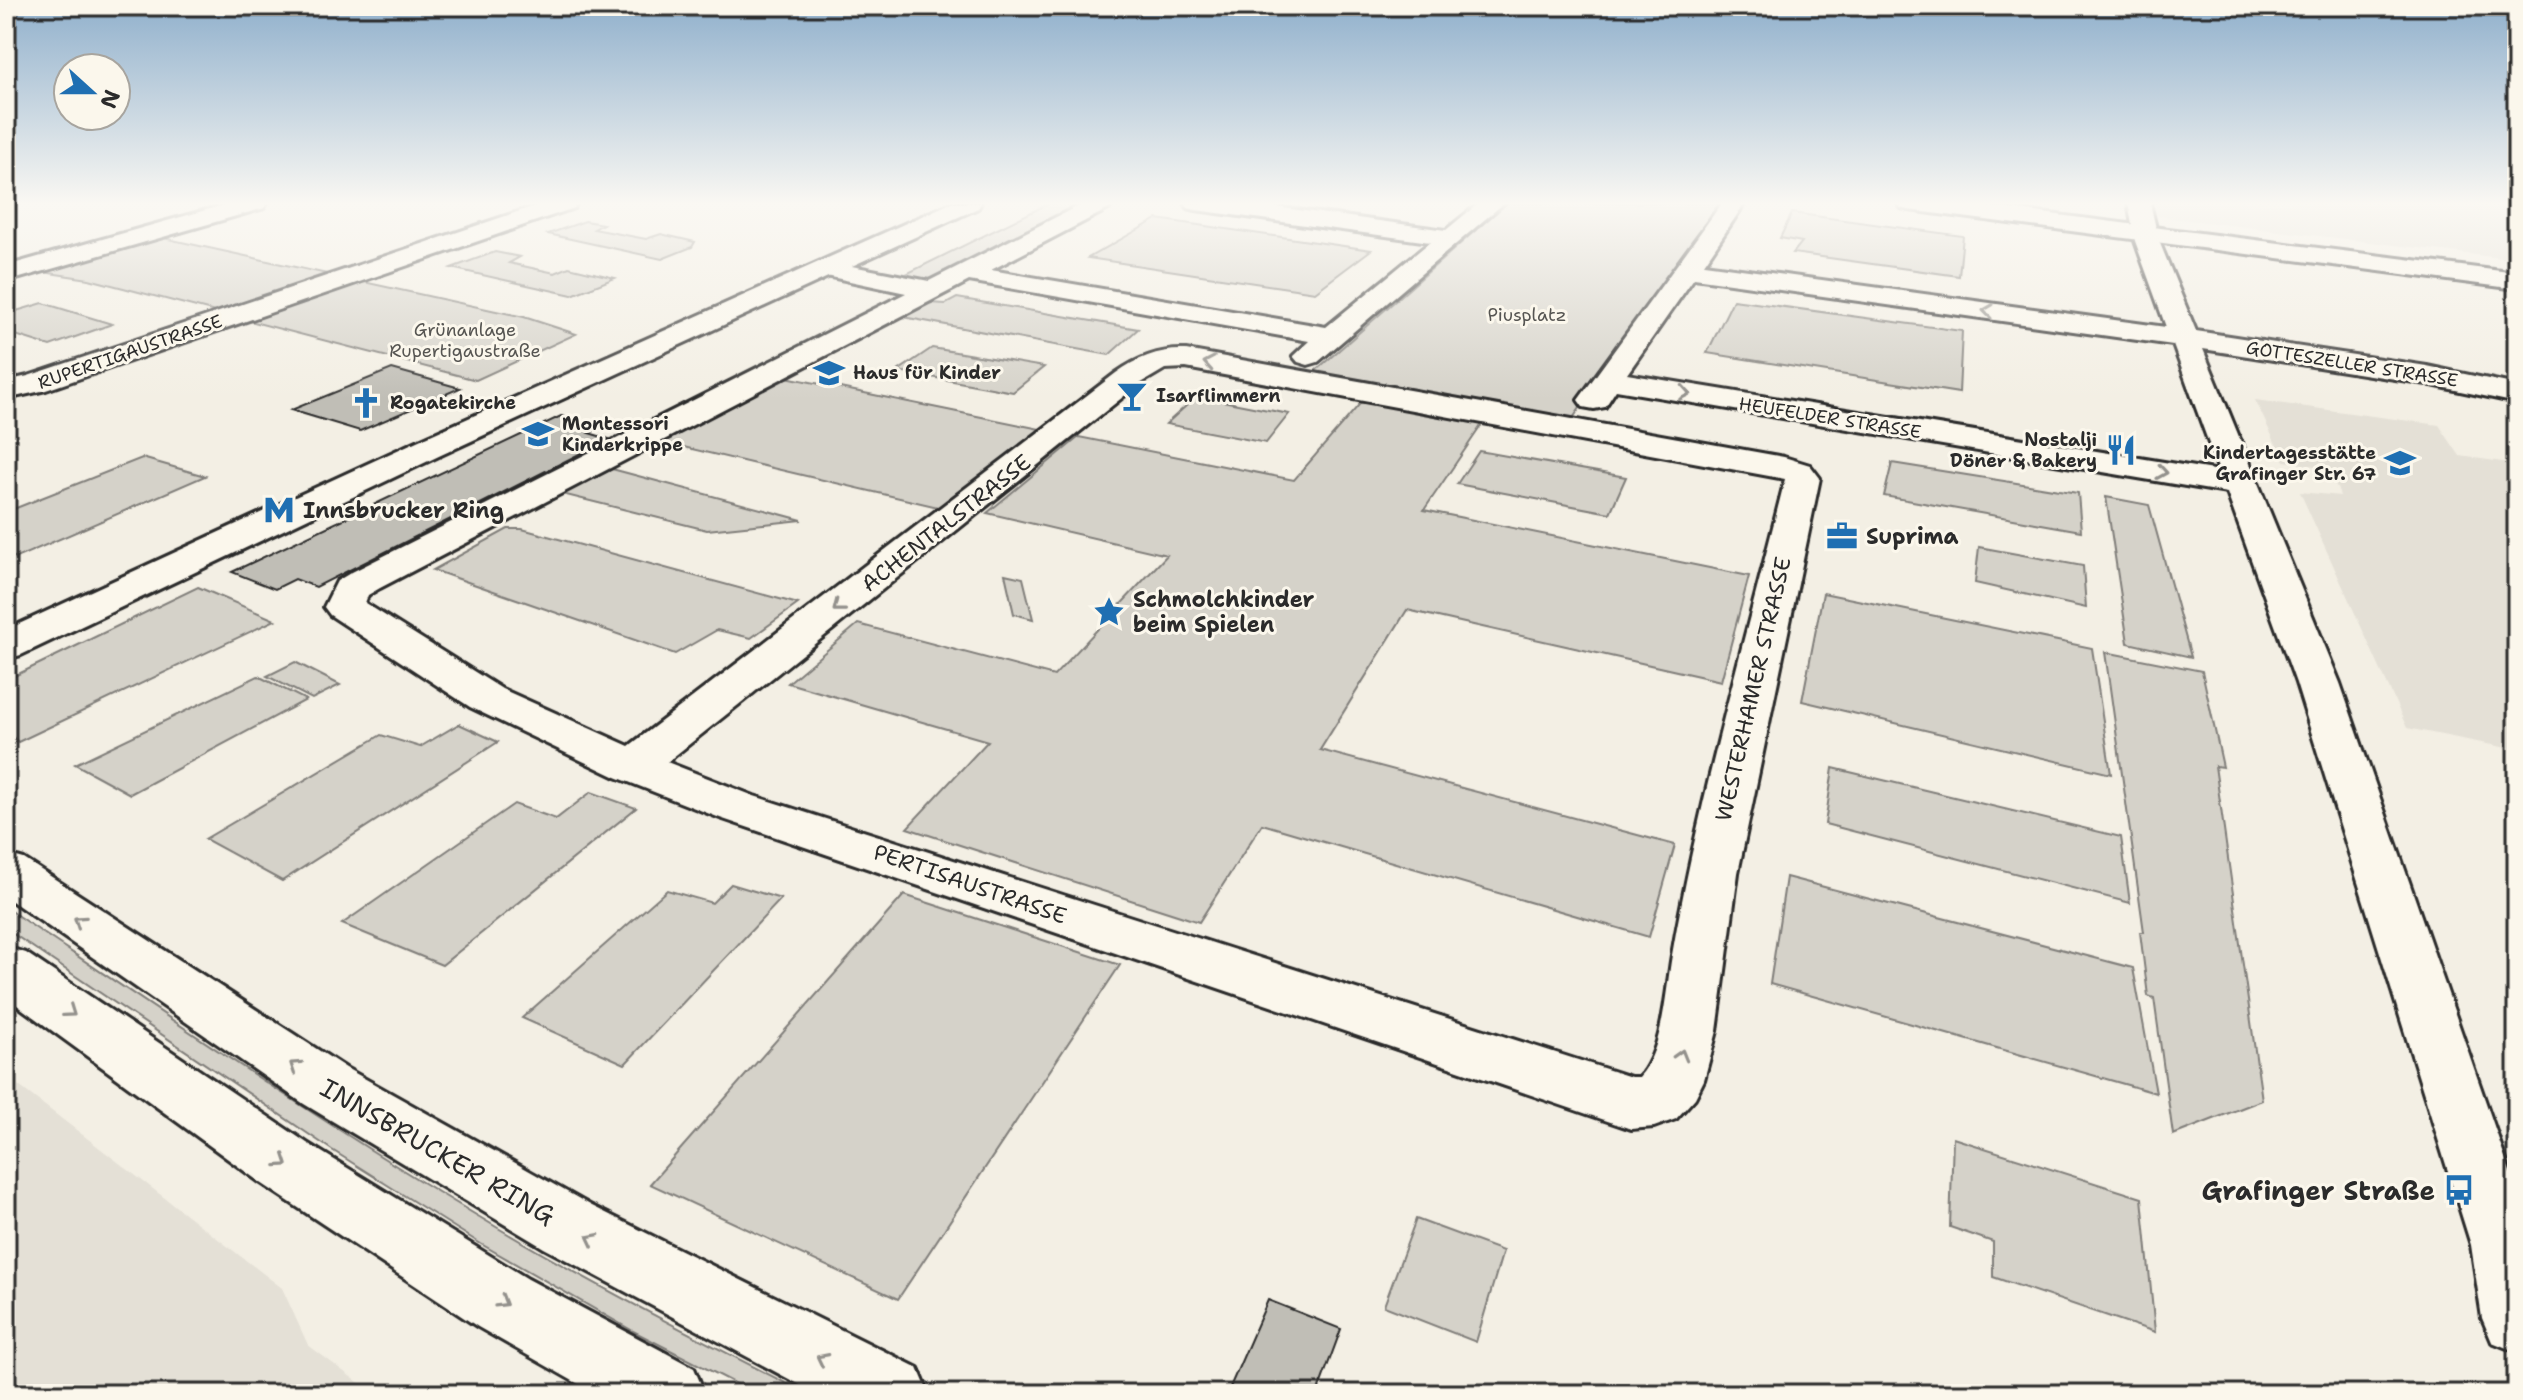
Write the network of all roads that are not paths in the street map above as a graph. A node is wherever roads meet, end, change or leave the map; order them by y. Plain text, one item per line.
1 (26, 268) edge
2 (371, 268) edge
3 (812, 268) edge
4 (812, 268) edge
5 (828, 268) edge
6 (974, 268) edge
7 (1414, 268) edge
8 (2160, 268) edge
9 (2439, 268) edge
10 (1687, 269) joint
11 (965, 273) junction
12 (6, 274) edge
13 (2517, 281) edge
14 (933, 290) junction
15 (1330, 336) junction
16 (2187, 339) junction
17 (1286, 376) junction
18 (1608, 380) junction
19 (9, 390) edge
20 (2517, 394) edge
21 (1575, 429) junction
22 (2242, 485) junction
23 (6, 622) edge
24 (6, 646) edge
25 (633, 766) junction
26 (6, 872) edge
27 (6, 968) edge
28 (1631, 1103) joint
29 (2510, 1260) edge
30 (2517, 1318) edge
31 (668, 1394) edge
32 (892, 1394) edge

1 - 12 street
2 - 19 street, RUPERTIGAUSTRASSE
3 - 23 street
4 - 24 street
5 - 14 street
6 - 11 street
7 - 15 street
8 - 16 street
9 - 13 street
16 -> 10 street, GOTTESZELLER STRASSE
10 - 18 street
11 - 14 street
11 - 15 street
14 - 25 street, PERTISAUSTRASSE
15 - 17 street
16 - 20 street, GOTTESZELLER STRASSE
16 - 22 street
17 - 21 street
17 -> 25 street, ACHENTALSTRASSE
18 - 21 street
18 -> 22 street, HEUFELDER STRASSE
28 -> 21 street, WESTERHAMER STRASSE
22 - 29 street
25 - 28 street, PERTISAUSTRASSE
32 -> 26 street, INNSBRUCKER RING
27 -> 31 street
29 - 30 street

